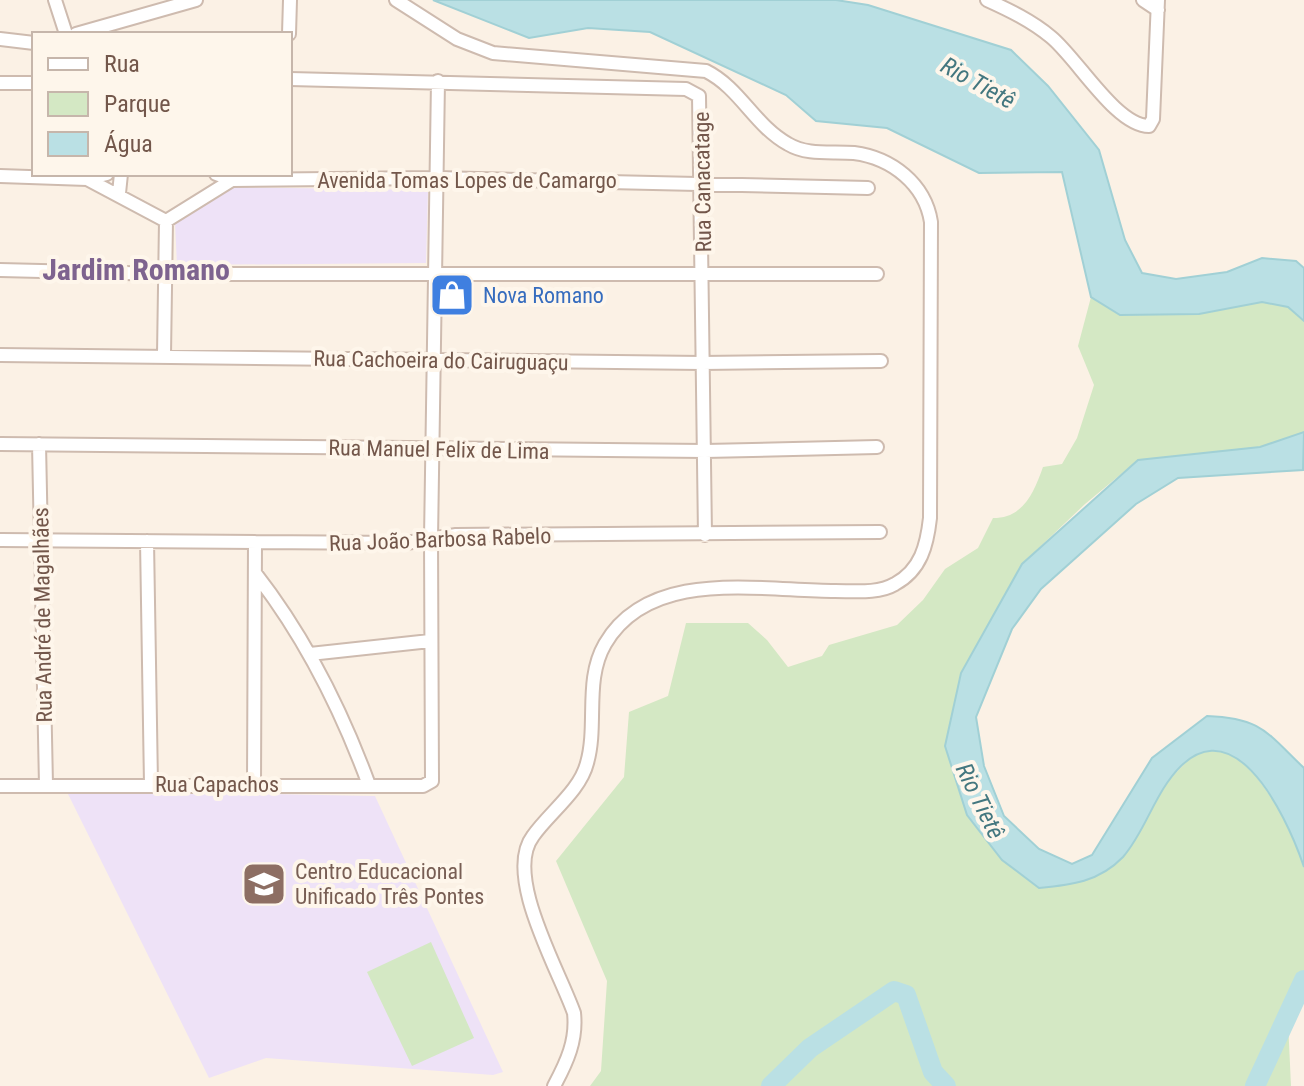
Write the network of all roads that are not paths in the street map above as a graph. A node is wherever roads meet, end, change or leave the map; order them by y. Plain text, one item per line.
1 (55, 0) edge
2 (196, 0) edge
3 (290, 0) edge
4 (396, 0) edge
5 (987, 0) edge
6 (1143, 0) edge
7 (1158, 5) edge
8 (65, 32) edge
9 (83, 32) edge
10 (289, 32) edge
11 (0, 39) edge
12 (32, 43) edge
13 (292, 79) edge
14 (438, 81) junction
15 (0, 83) edge
16 (32, 83) edge
17 (0, 176) edge
18 (99, 176) edge
19 (121, 176) edge
20 (207, 176) edge
21 (221, 176) edge
22 (435, 178) junction
23 (87, 179) junction
24 (232, 180) junction
25 (702, 182) junction
26 (868, 188) dead end
27 (119, 193) junction
28 (207, 194) junction
29 (166, 221) junction
30 (0, 270) edge
31 (435, 272) junction
32 (164, 274) junction
33 (877, 274) dead end
34 (703, 275) junction
35 (0, 355) edge
36 (164, 355) junction
37 (434, 361) junction
38 (881, 361) dead end
39 (702, 363) junction
40 (0, 444) edge
41 (39, 444) junction
42 (877, 447) dead end
43 (432, 449) junction
44 (705, 451) junction
45 (880, 532) dead end
46 (705, 535) junction
47 (431, 539) junction
48 (0, 540) edge
49 (41, 541) junction
50 (147, 541) junction
51 (255, 542) junction
52 (255, 573) junction
53 (430, 641) junction
54 (310, 654) junction
55 (151, 784) junction
56 (254, 784) junction
57 (46, 785) junction
58 (369, 785) junction
59 (0, 786) edge
60 (554, 1086) edge

1 - 8 street
2 - 9 street
3 - 10 street
4 - 60 street
5 - 7 street
6 - 7 street
11 - 12 street
13 - 14 street, Rua Canacatage
14 - 22 street
14 - 25 street, Rua Canacatage
15 - 16 street
17 - 23 street
18 - 23 street
19 - 27 street
20 - 28 street
21 - 24 street, Avenida Tomas Lopes de Camargo
22 - 24 street, Avenida Tomas Lopes de Camargo
22 - 25 street, Avenida Tomas Lopes de Camargo
22 - 31 street
23 - 27 street
24 - 28 street, Avenida Tomas Lopes de Camargo
25 - 26 street, Avenida Tomas Lopes de Camargo
25 - 34 street, Rua Canacatage
27 - 29 street
28 - 29 street, Avenida Tomas Lopes de Camargo
29 - 32 street
30 - 32 street
31 - 32 street
31 - 34 street
31 - 37 street
32 - 36 street
33 - 34 street
34 - 39 street, Rua Canacatage
35 - 36 street, Rua Cachoeira do Cairuguaçu
36 - 37 street, Rua Cachoeira do Cairuguaçu
37 - 39 street, Rua Cachoeira do Cairuguaçu
37 - 43 street
38 - 39 street, Rua Cachoeira do Cairuguaçu
39 - 44 street, Rua Canacatage
40 - 41 street, Rua Manuel Felix de Lima
41 - 43 street, Rua Manuel Felix de Lima
41 - 49 street, Rua André de Magalhães
42 - 44 street, Rua Manuel Felix de Lima
43 - 44 street, Rua Manuel Felix de Lima
43 - 47 street
44 - 46 street, Rua Canacatage
45 - 46 street, Rua João Barbosa Rabelo
46 - 47 street, Rua João Barbosa Rabelo
47 - 51 street, Rua João Barbosa Rabelo
47 - 53 street
48 - 49 street, Rua João Barbosa Rabelo
49 - 50 street, Rua João Barbosa Rabelo
49 - 57 street, Rua André de Magalhães
50 - 51 street, Rua João Barbosa Rabelo
50 - 55 street
51 - 52 street
52 - 54 street
52 - 56 street
53 - 54 street
53 - 58 street, Rua Capachos
54 - 58 street
55 - 56 street, Rua Capachos
55 - 57 street, Rua Capachos
56 - 58 street, Rua Capachos
57 - 59 street, Rua Capachos

